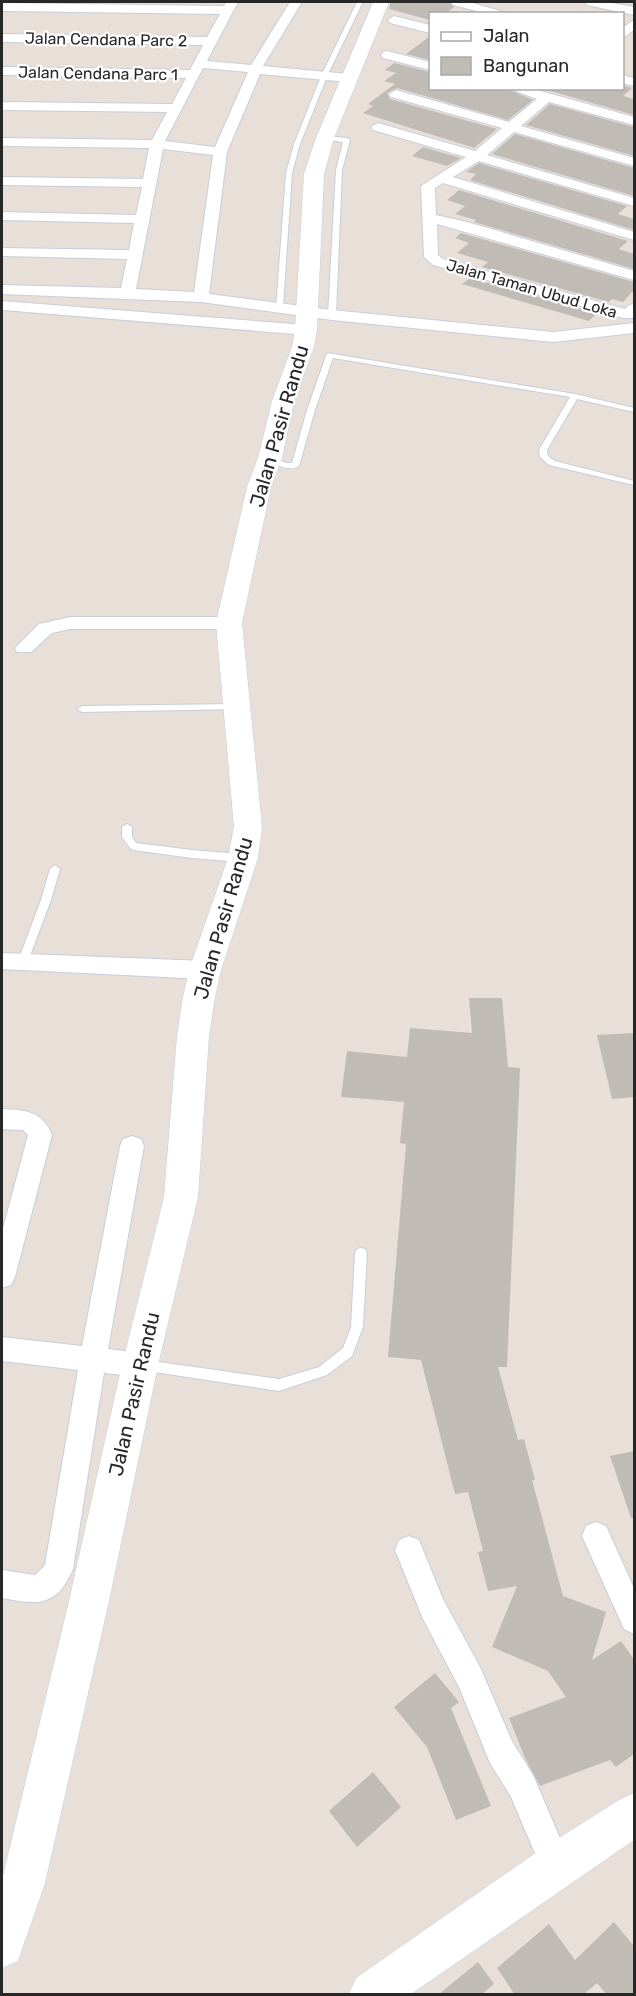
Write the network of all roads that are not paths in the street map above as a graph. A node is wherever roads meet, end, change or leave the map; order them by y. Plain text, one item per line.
1 (296, 2) edge
2 (360, 2) edge
3 (457, 2) edge
4 (591, 2) edge
5 (230, 6) edge
6 (2, 7) edge
7 (388, 11) edge
8 (634, 11) edge
9 (497, 12) edge
10 (634, 24) edge
11 (429, 29) edge
12 (2, 38) edge
13 (211, 41) junction
14 (624, 41) edge
15 (387, 55) dead end
16 (199, 64) junction
17 (258, 65) junction
18 (429, 66) edge
19 (2, 71) edge
20 (339, 73) junction
21 (530, 90) edge
22 (571, 90) edge
23 (396, 94) dead end
24 (554, 99) junction
25 (2, 106) edge
26 (176, 108) junction
27 (634, 121) edge
28 (378, 127) dead end
29 (513, 128) junction
30 (325, 138) junction
31 (2, 142) edge
32 (157, 144) junction
33 (220, 152) junction
34 (476, 157) junction
35 (634, 162) edge
36 (290, 173) junction
37 (306, 174) junction
38 (442, 178) junction
39 (2, 181) edge
40 (149, 183) junction
41 (634, 202) edge
42 (2, 216) edge
43 (429, 218) junction
44 (142, 219) junction
45 (634, 236) edge
46 (2, 252) edge
47 (135, 255) junction
48 (634, 276) edge
49 (2, 290) edge
50 (128, 293) junction
51 (201, 297) junction
52 (2, 305) edge
53 (279, 307) junction
54 (634, 308) edge
55 (332, 315) junction
56 (306, 321) junction
57 (634, 328) edge
58 (574, 396) junction
59 (634, 410) edge
60 (270, 458) junction
61 (634, 483) edge
62 (229, 622) junction
63 (24, 648) dead end
64 (236, 707) junction
65 (82, 709) dead end
66 (127, 827) dead end
67 (243, 858) junction
68 (55, 869) dead end
69 (12, 961) edge
70 (205, 970) junction
71 (2, 1119) edge
72 (132, 1146) dead end
73 (6, 1241) edge
74 (361, 1253) dead end
75 (2, 1277) edge
76 (2, 1349) edge
77 (93, 1360) junction
78 (140, 1365) junction
79 (597, 1536) dead end
80 (409, 1550) dead end
81 (2, 1584) edge
82 (634, 1619) edge
83 (632, 1822) edge
84 (556, 1866) junction
85 (2, 1945) edge
86 (372, 1995) edge

1 - 17 street
2 - 20 lane
3 - 9 street
4 - 8 street
5 - 6 street
5 - 13 street
7 - 11 street
7 - 20 main road, Jalan Pasir Randu
10 - 14 street
12 - 13 street, Jalan Cendana Parc 2
13 - 16 street
15 - 18 street
16 - 17 street, Jalan Cendana Parc 1
16 - 19 street, Jalan Cendana Parc 1
16 - 26 street
17 - 20 street, Jalan Cendana Parc 1
17 - 33 street
20 - 30 main road, Jalan Pasir Randu
20 - 36 lane
21 - 24 street
22 - 24 street, Jalan Taman Ubud Loka
23 - 29 street
24 - 27 street
24 - 29 street, Jalan Taman Ubud Loka
25 - 26 street
26 - 32 street
28 - 34 street
29 - 34 street, Jalan Taman Ubud Loka
29 - 35 street
30 - 37 main road, Jalan Pasir Randu
30 - 55 lane
31 - 32 street
32 - 33 street
32 - 40 street
33 - 51 street
34 - 38 street, Jalan Taman Ubud Loka
34 - 41 street
36 - 37 lane
36 - 53 lane
37 - 56 main road, Jalan Pasir Randu
38 - 43 street, Jalan Taman Ubud Loka
38 - 45 street
39 - 40 street
40 - 44 street
42 - 44 street
43 - 48 street
43 - 54 street, Jalan Taman Ubud Loka
44 - 47 street
46 - 47 street
47 - 50 street
49 - 50 street
50 - 51 street
51 - 53 street
52 - 56 street
53 - 56 street
55 - 56 street
55 - 57 street
56 - 60 main road, Jalan Pasir Randu
58 - 59 lane
58 - 60 lane
58 - 61 lane
60 - 62 main road, Jalan Pasir Randu
62 - 63 street
62 - 64 main road, Jalan Pasir Randu
64 - 65 lane
64 - 67 main road, Jalan Pasir Randu
66 - 67 lane
67 - 70 main road, Jalan Pasir Randu
68 - 69 lane
69 - 70 street
70 - 78 main road, Jalan Pasir Randu
71 - 73 street
72 - 77 street
73 - 75 street
74 - 78 lane
76 - 77 street
77 - 78 street
77 - 81 street
78 - 85 main road, Jalan Pasir Randu
79 - 82 street
80 - 84 street
83 - 84 main road
84 - 86 main road

